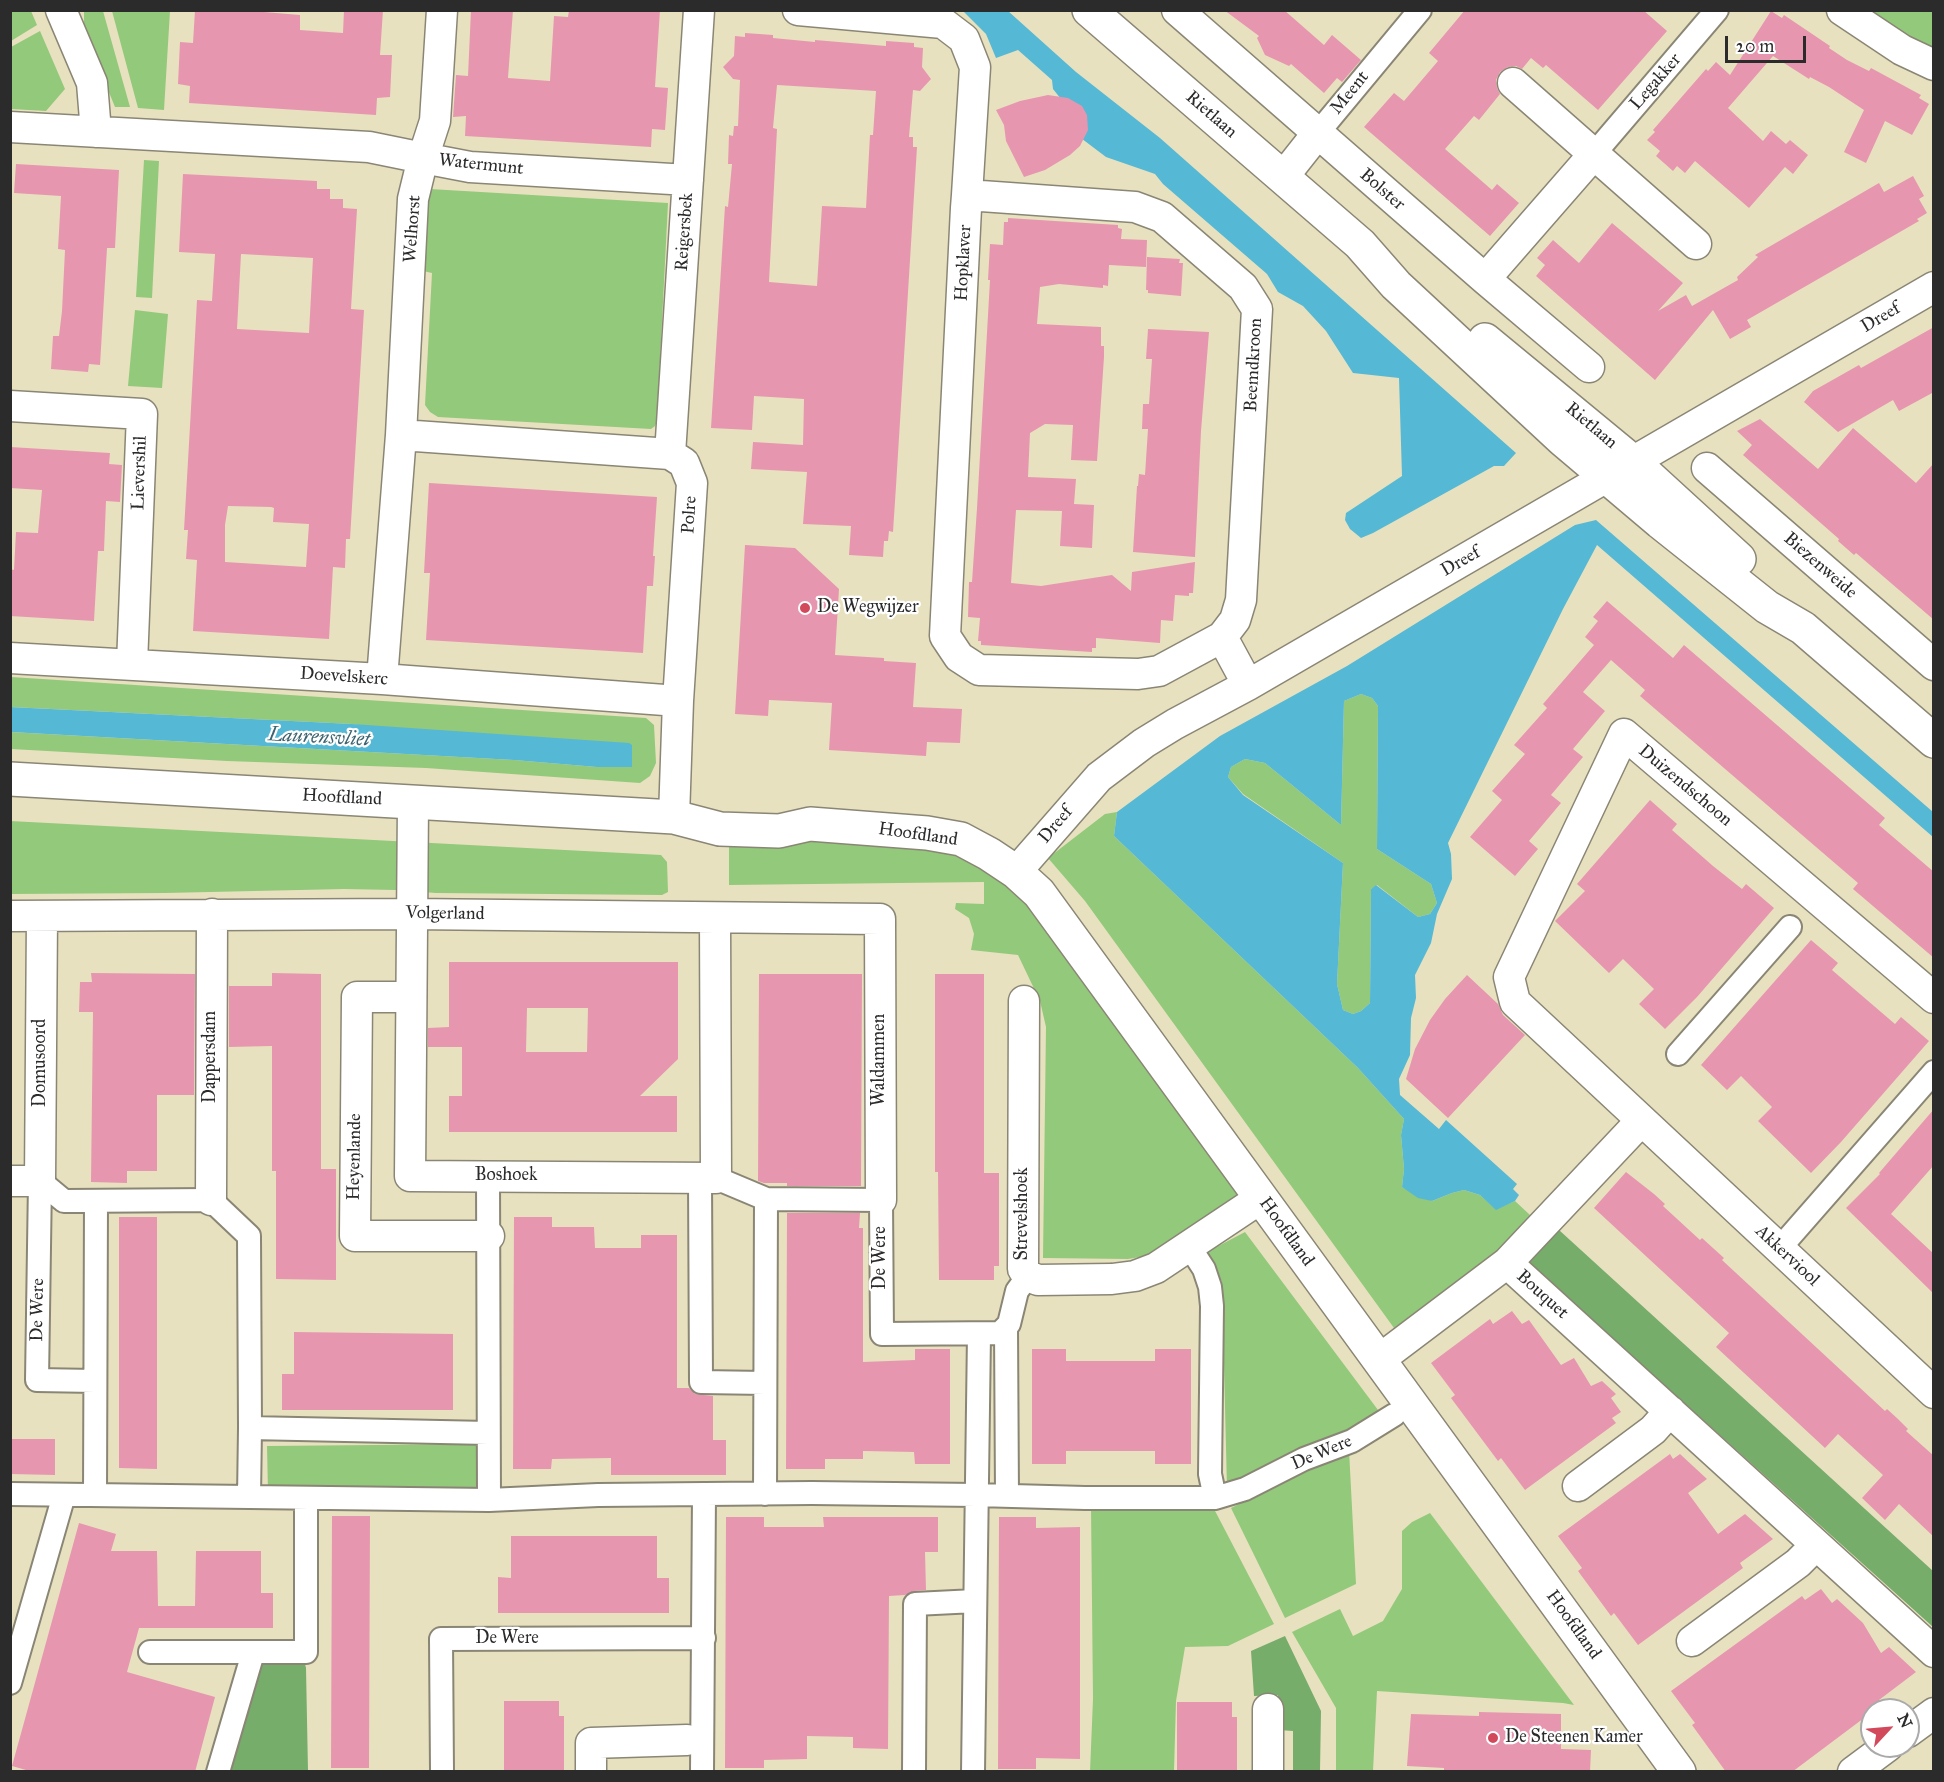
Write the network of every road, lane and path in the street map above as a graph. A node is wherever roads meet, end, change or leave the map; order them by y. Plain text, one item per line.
1 (61, 10) edge
2 (442, 10) edge
3 (699, 10) edge
4 (798, 10) edge
5 (1089, 10) edge
6 (1177, 10) edge
7 (1420, 10) edge
8 (1717, 10) edge
9 (1842, 10) edge
10 (1934, 65) edge
11 (1513, 83) dead end
12 (10, 128) edge
13 (96, 132) junction
14 (1317, 134) junction
15 (1594, 154) junction
16 (423, 158) junction
17 (1283, 177) junction
18 (688, 180) junction
19 (967, 195) junction
20 (1696, 244) dead end
21 (1485, 279) junction
22 (1934, 287) edge
23 (1589, 367) dead end
24 (10, 406) edge
25 (401, 435) junction
26 (670, 454) junction
27 (1707, 468) dead end
28 (1620, 470) junction
29 (1222, 637) junction
30 (10, 658) edge
31 (132, 664) junction
32 (1934, 665) edge
33 (382, 679) junction
34 (1248, 685) junction
35 (678, 701) junction
36 (1934, 741) edge
37 (10, 779) edge
38 (413, 802) junction
39 (674, 817) junction
40 (1016, 872) junction
41 (212, 914) junction
42 (411, 914) junction
43 (10, 916) edge
44 (42, 916) junction
45 (715, 918) junction
46 (880, 920) joint
47 (1790, 927) dead end
48 (1518, 958) joint
49 (410, 997) junction
50 (1934, 998) edge
51 (1024, 1001) dead end
52 (1678, 1054) dead end
53 (1934, 1072) edge
54 (1641, 1120) junction
55 (488, 1176) junction
56 (708, 1178) junction
57 (25, 1181) edge
58 (1261, 1198) junction
59 (766, 1199) junction
60 (211, 1200) junction
61 (880, 1200) junction
62 (96, 1201) junction
63 (489, 1236) junction
64 (1189, 1246) junction
65 (1779, 1249) junction
66 (1507, 1263) junction
67 (1028, 1276) junction
68 (1006, 1327) junction
69 (979, 1334) junction
70 (1380, 1359) junction
71 (95, 1381) junction
72 (765, 1383) junction
73 (1934, 1393) edge
74 (1670, 1411) junction
75 (1394, 1415) dead end
76 (250, 1428) junction
77 (488, 1433) junction
78 (1578, 1486) dead end
79 (10, 1494) edge
80 (765, 1494) junction
81 (64, 1495) junction
82 (95, 1495) junction
83 (704, 1495) junction
84 (976, 1495) junction
85 (1007, 1496) junction
86 (249, 1497) junction
87 (306, 1498) junction
88 (1215, 1498) junction
89 (489, 1500) junction
90 (1816, 1545) junction
91 (975, 1601) junction
92 (704, 1638) junction
93 (1692, 1641) dead end
94 (150, 1652) dead end
95 (1934, 1652) edge
96 (253, 1653) junction
97 (10, 1683) edge
98 (1268, 1709) dead end
99 (1934, 1713) edge
100 (1920, 1723) edge
101 (687, 1740) dead end
102 (1872, 1758) edge
103 (218, 1772) edge
104 (442, 1772) edge
105 (591, 1772) edge
106 (702, 1772) edge
107 (914, 1772) edge
108 (974, 1772) edge
109 (1268, 1772) edge
110 (1679, 1772) edge
111 (1853, 1772) edge

1 - 13 street
2 - 16 street, Watermunt
3 - 18 street, Reigersbek
4 - 19 street, Hopklaver
5 - 17 street, Rietlaan
6 - 14 street, Bolster
7 - 14 street, Meent
8 - 15 street, Legakker
9 - 10 street
11 - 15 street
12 - 13 street
13 - 16 street
14 - 17 street, Meent
14 - 21 street, Bolster
15 - 20 street
15 - 21 street, Legakker
16 - 18 street, Watermunt
16 - 25 street, Welhorst
17 - 28 street, Rietlaan
18 - 26 street, Reigersbek
19 - 29 street, Beemdkroon
19 - 29 street, Hopklaver
21 - 23 street, Bolster
22 - 28 street, Dreef
24 - 31 street, Lievershil
25 - 26 street
25 - 33 street, Welhorst
26 - 35 street, Polre
27 - 32 street, Biezenweide
28 - 34 street, Dreef
28 - 36 street, Rietlaan
29 - 34 street
30 - 31 street, Doevelskerc
31 - 33 street, Doevelskerc
33 - 35 street, Doevelskerc
34 - 40 street, Dreef
35 - 39 street, Polre
37 - 38 street, Hoofdland
38 - 39 street, Hoofdland
38 - 42 street, Boshoek
39 - 40 street, Hoofdland
40 - 58 street, Hoofdland
41 - 42 street, Volgerland
41 - 44 street, Volgerland
41 - 60 street, Dappersdam
42 - 45 street, Volgerland
42 - 49 street, Boshoek
43 - 44 street, Volgerland
44 - 57 street, Domusoord
45 - 46 street, Volgerland
45 - 56 street
46 - 61 street, Waldammen
47 - 52 street
48 - 50 street, Duizendschoon
48 - 54 street, Akkerviool
49 - 55 street, Boshoek
49 - 63 street, Heyenlande
51 - 67 street, Strevelshoek
53 - 65 street
54 - 65 street, Akkerviool
54 - 66 street
55 - 56 street, Boshoek
55 - 63 street
56 - 59 street, De Were
56 - 72 street
57 - 62 street
57 - 71 street, De Were
58 - 64 street, Strevelshoek
58 - 70 street, Hoofdland
59 - 61 street, De Were
59 - 72 street
60 - 62 street
60 - 76 street
61 - 69 street, De Were
62 - 71 street
63 - 77 street
64 - 67 street, Strevelshoek
64 - 88 street
65 - 73 street, Akkerviool
66 - 70 street, Bouquet
66 - 74 street, Bouquet
67 - 68 street
68 - 69 street, De Were
68 - 85 street
69 - 84 street
70 - 110 street, Hoofdland
71 - 82 street
72 - 80 street
74 - 78 street
74 - 90 street, Bouquet
75 - 88 street, De Were
76 - 77 street
76 - 86 street
77 - 89 street
79 - 81 street, De Were
80 - 83 street, De Were
80 - 84 street, De Were
81 - 82 street, De Were
81 - 97 street
82 - 86 street, De Were
83 - 89 street, De Were
83 - 92 street
84 - 85 street, De Were
84 - 91 street
85 - 88 street, De Were
86 - 87 street, De Were
87 - 89 street, De Were
87 - 96 street
90 - 93 street
90 - 95 street, Bouquet
91 - 107 street
91 - 108 street
92 - 104 street, De Were
92 - 106 street
94 - 96 street
96 - 103 street
98 - 109 street
99 - 100 street
101 - 105 street
102 - 111 street

